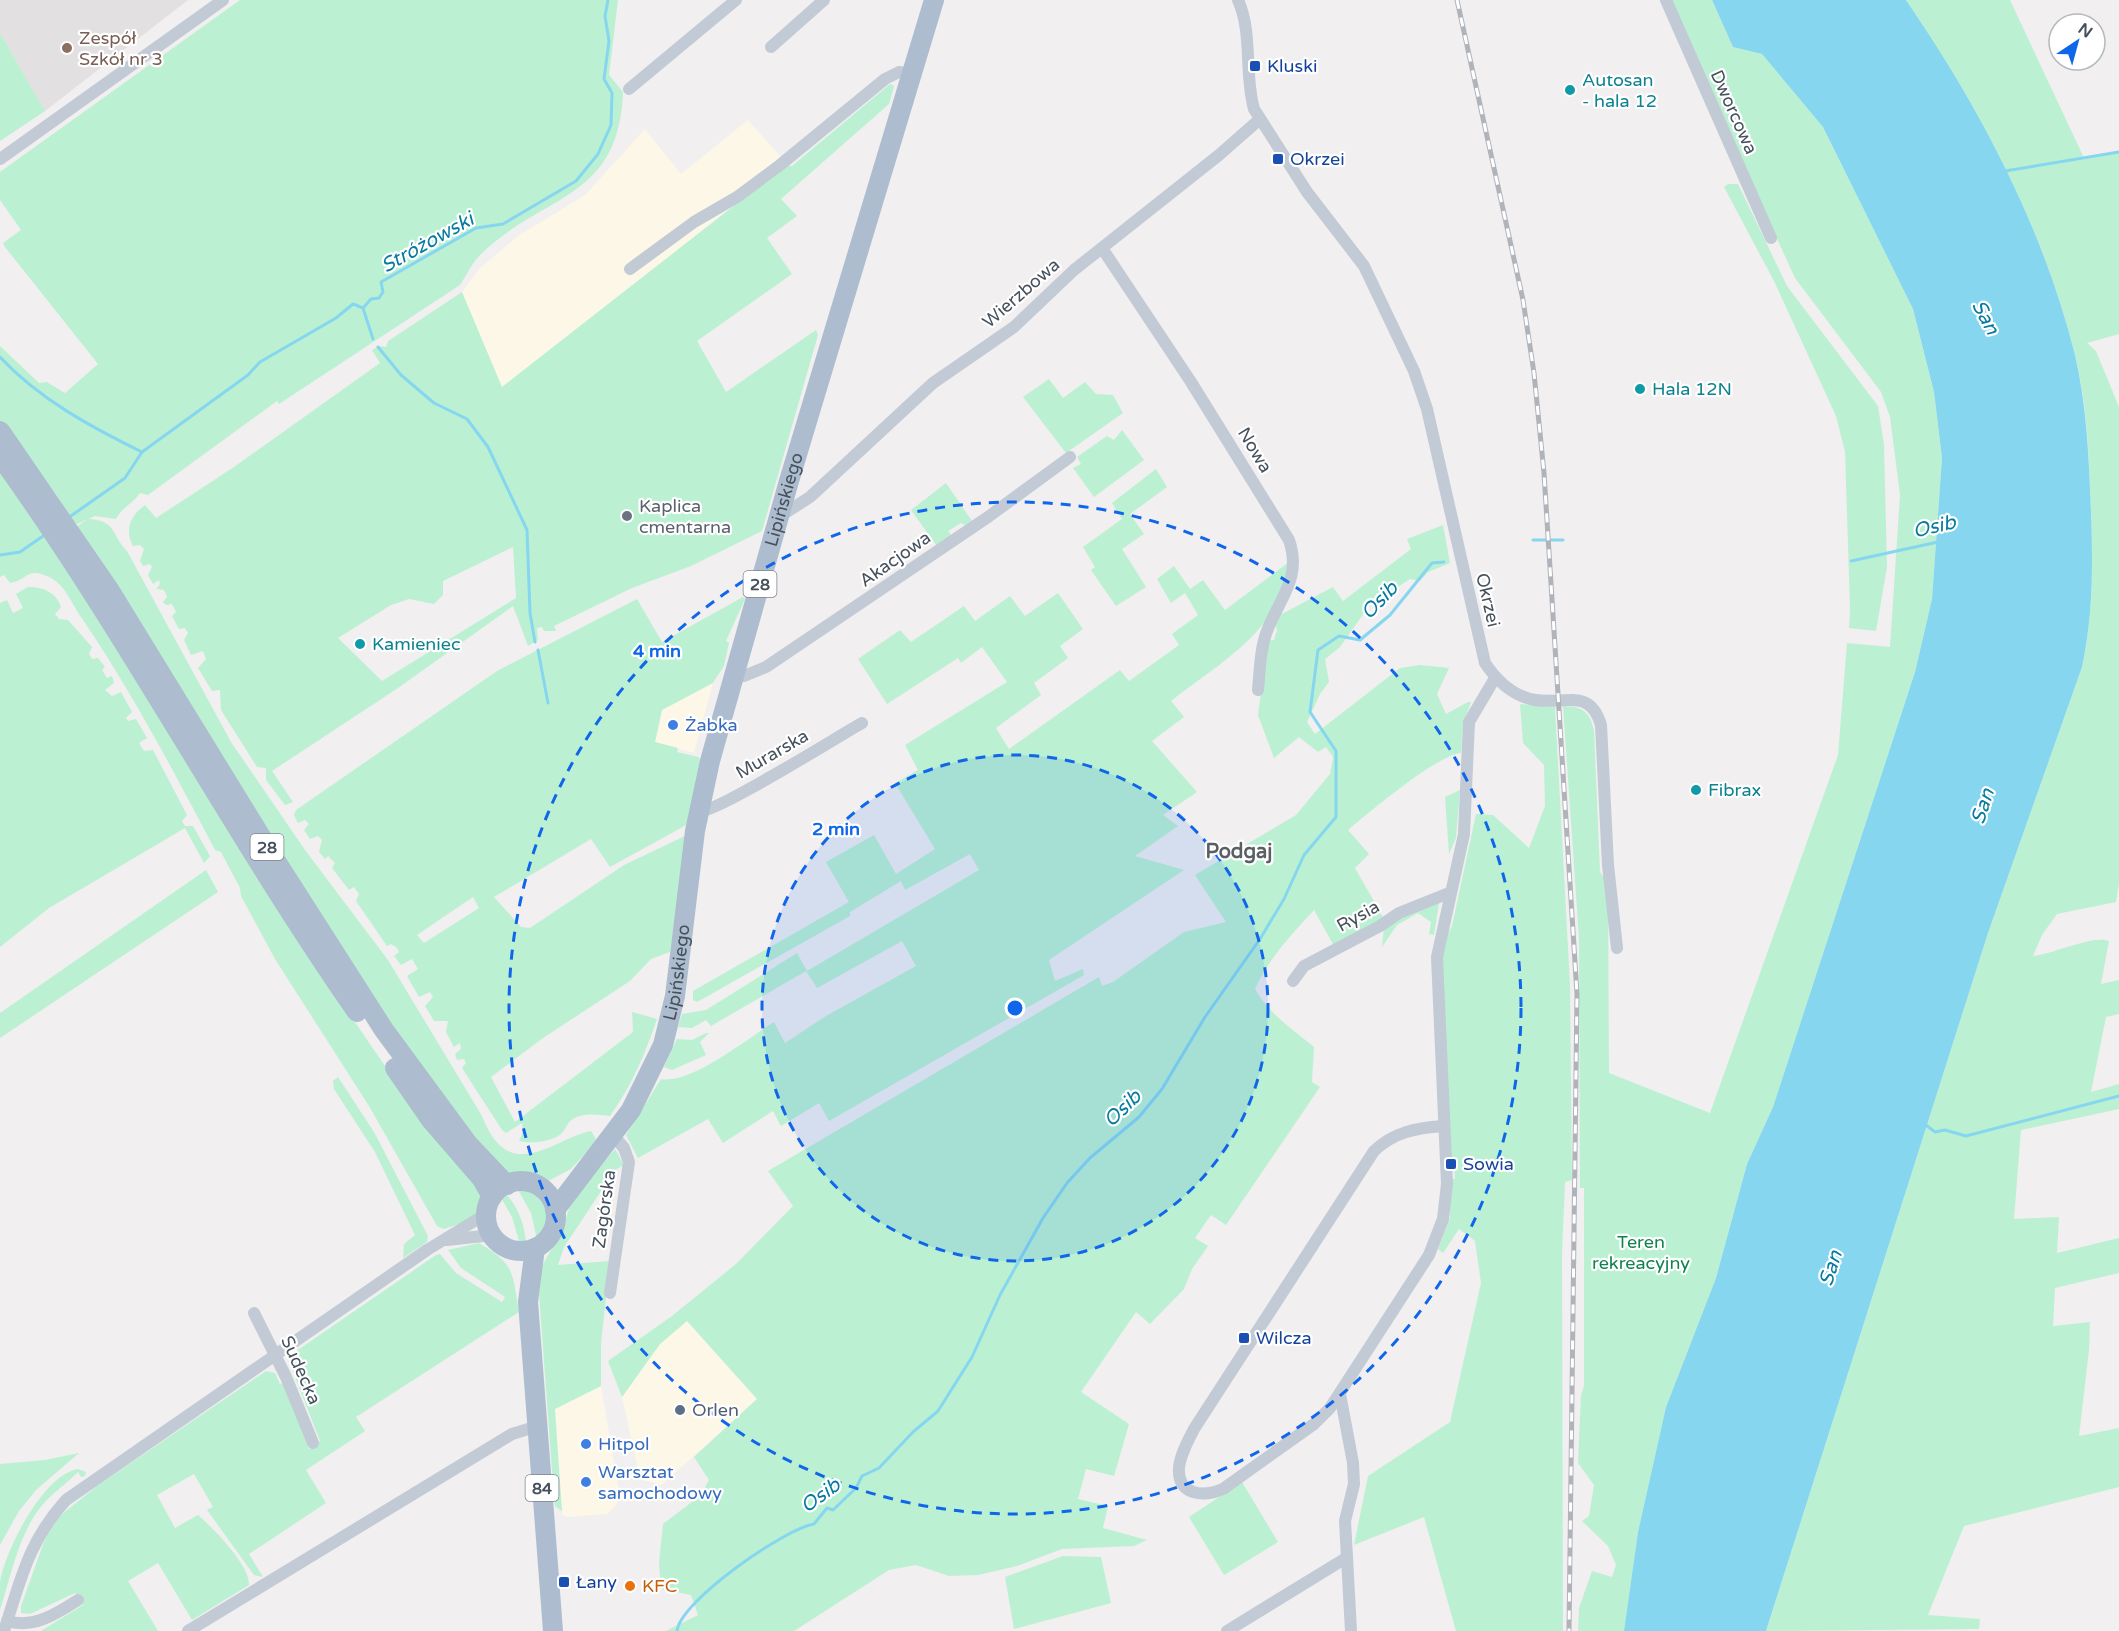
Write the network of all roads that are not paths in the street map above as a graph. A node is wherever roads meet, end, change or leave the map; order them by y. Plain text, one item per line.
1 (223, 0) edge
2 (736, 0) edge
3 (824, 0) edge
4 (934, 0) edge
5 (1238, 0) edge
6 (1666, 0) edge
7 (771, 47) dead end
8 (911, 74) junction
9 (629, 89) dead end
10 (1260, 119) junction
11 (1, 157) edge
12 (1772, 238) dead end
13 (1102, 248) junction
14 (630, 269) dead end
15 (0, 431) edge
16 (0, 456) edge
17 (1070, 457) dead end
18 (42, 502) junction
19 (779, 517) junction
20 (734, 674) junction
21 (1495, 678) junction
22 (1258, 690) dead end
23 (862, 723) dead end
24 (698, 812) junction
25 (1449, 893) junction
26 (1617, 948) dead end
27 (1293, 981) dead end
28 (1443, 1126) junction
29 (613, 1135) junction
30 (592, 1160) junction
31 (541, 1188) junction
32 (495, 1198) junction
33 (555, 1210) junction
34 (492, 1236) junction
35 (442, 1241) junction
36 (535, 1248) junction
37 (514, 1251) junction
38 (610, 1293) dead end
39 (528, 1302) junction
40 (254, 1313) dead end
41 (276, 1355) junction
42 (1340, 1394) junction
43 (537, 1426) junction
44 (313, 1443) dead end
45 (1346, 1558) junction
46 (78, 1600) dead end
47 (6, 1626) edge
48 (189, 1631) edge
49 (553, 1631) edge
50 (1227, 1631) edge
51 (1351, 1631) edge

1 - 11 street
2 - 9 street
3 - 7 street
4 - 8 main road, Lipińskiego / 28
5 - 10 street, Okrzei
6 - 12 street, Dworcowa
8 - 14 street
8 - 19 main road, Lipińskiego / 28
10 - 13 street, Wierzbowa
10 - 21 street, Okrzei
13 - 19 street, Wierzbowa
13 - 22 street, Nowa
15 - 18 main road, 28
16 - 18 main road, 28
17 - 20 street, Akacjowa
18 - 32 main road, 28
19 - 20 main road, Lipińskiego / 28
20 - 24 main road, Lipińskiego / 28
21 - 25 street
21 - 26 street, Okrzei
23 - 24 street, Murarska
24 - 29 main road, Lipińskiego / 28
25 - 27 street, Rysia
25 - 28 street
28 - 42 street
28 - 42 street
29 - 30 main road, Lipińskiego / 28
29 - 38 street, Zagórska
30 - 31 main road, Lipińskiego / 28
30 - 33 main road, Lipińskiego / 28
31 - 32 main road
31 - 33 main road
32 - 34 main road
32 - 35 street
33 - 36 main road, 28
34 - 35 street
34 - 37 main road
35 - 41 street
36 - 37 main road
36 - 39 main road, 84
37 - 39 main road, 84
39 - 43 main road, 84
40 - 41 street, Sudecka
41 - 44 street, Sudecka
41 - 47 street
42 - 45 street
43 - 48 street
43 - 49 main road, 84
45 - 50 street
45 - 51 street
46 - 47 street

